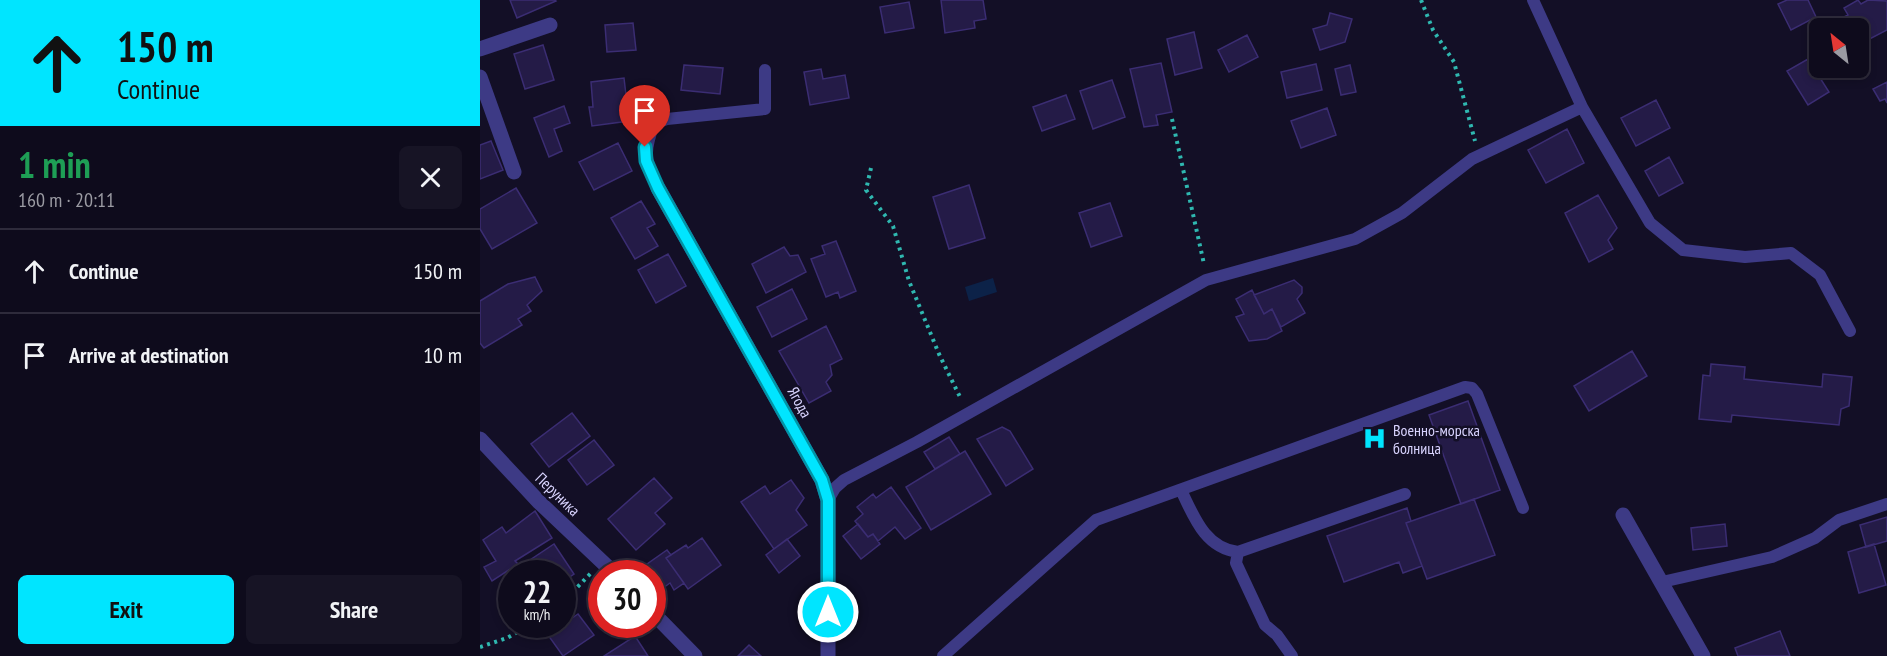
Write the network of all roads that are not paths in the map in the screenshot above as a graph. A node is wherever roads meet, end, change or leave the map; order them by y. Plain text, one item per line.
1 (1533, 0) edge
2 (550, 25) dead end
3 (480, 50) edge
4 (765, 70) dead end
5 (480, 77) edge
6 (1582, 107) junction
7 (514, 172) dead end
8 (658, 188) joint
9 (1850, 331) dead end
10 (480, 439) edge
11 (1181, 490) junction
12 (1405, 494) dead end
13 (828, 500) junction
14 (1887, 504) edge
15 (1523, 508) dead end
16 (1623, 515) dead end
17 (1238, 552) junction
18 (601, 560) edge
19 (1662, 582) junction
20 (666, 626) edge
21 (696, 656) edge
22 (828, 656) edge
23 (943, 656) edge
24 (1292, 656) edge
25 (1703, 656) edge

1 - 6 lane
2 - 3 street
4 - 8 lane
5 - 7 street
6 - 9 lane
6 - 13 lane
8 - 13 street, Ягода
10 - 18 street, Перуника
11 - 15 lane
11 - 17 lane
11 - 23 lane
12 - 17 lane
13 - 22 street, Ягода
14 - 19 lane
16 - 19 street
17 - 24 lane
19 - 25 street
20 - 21 street

